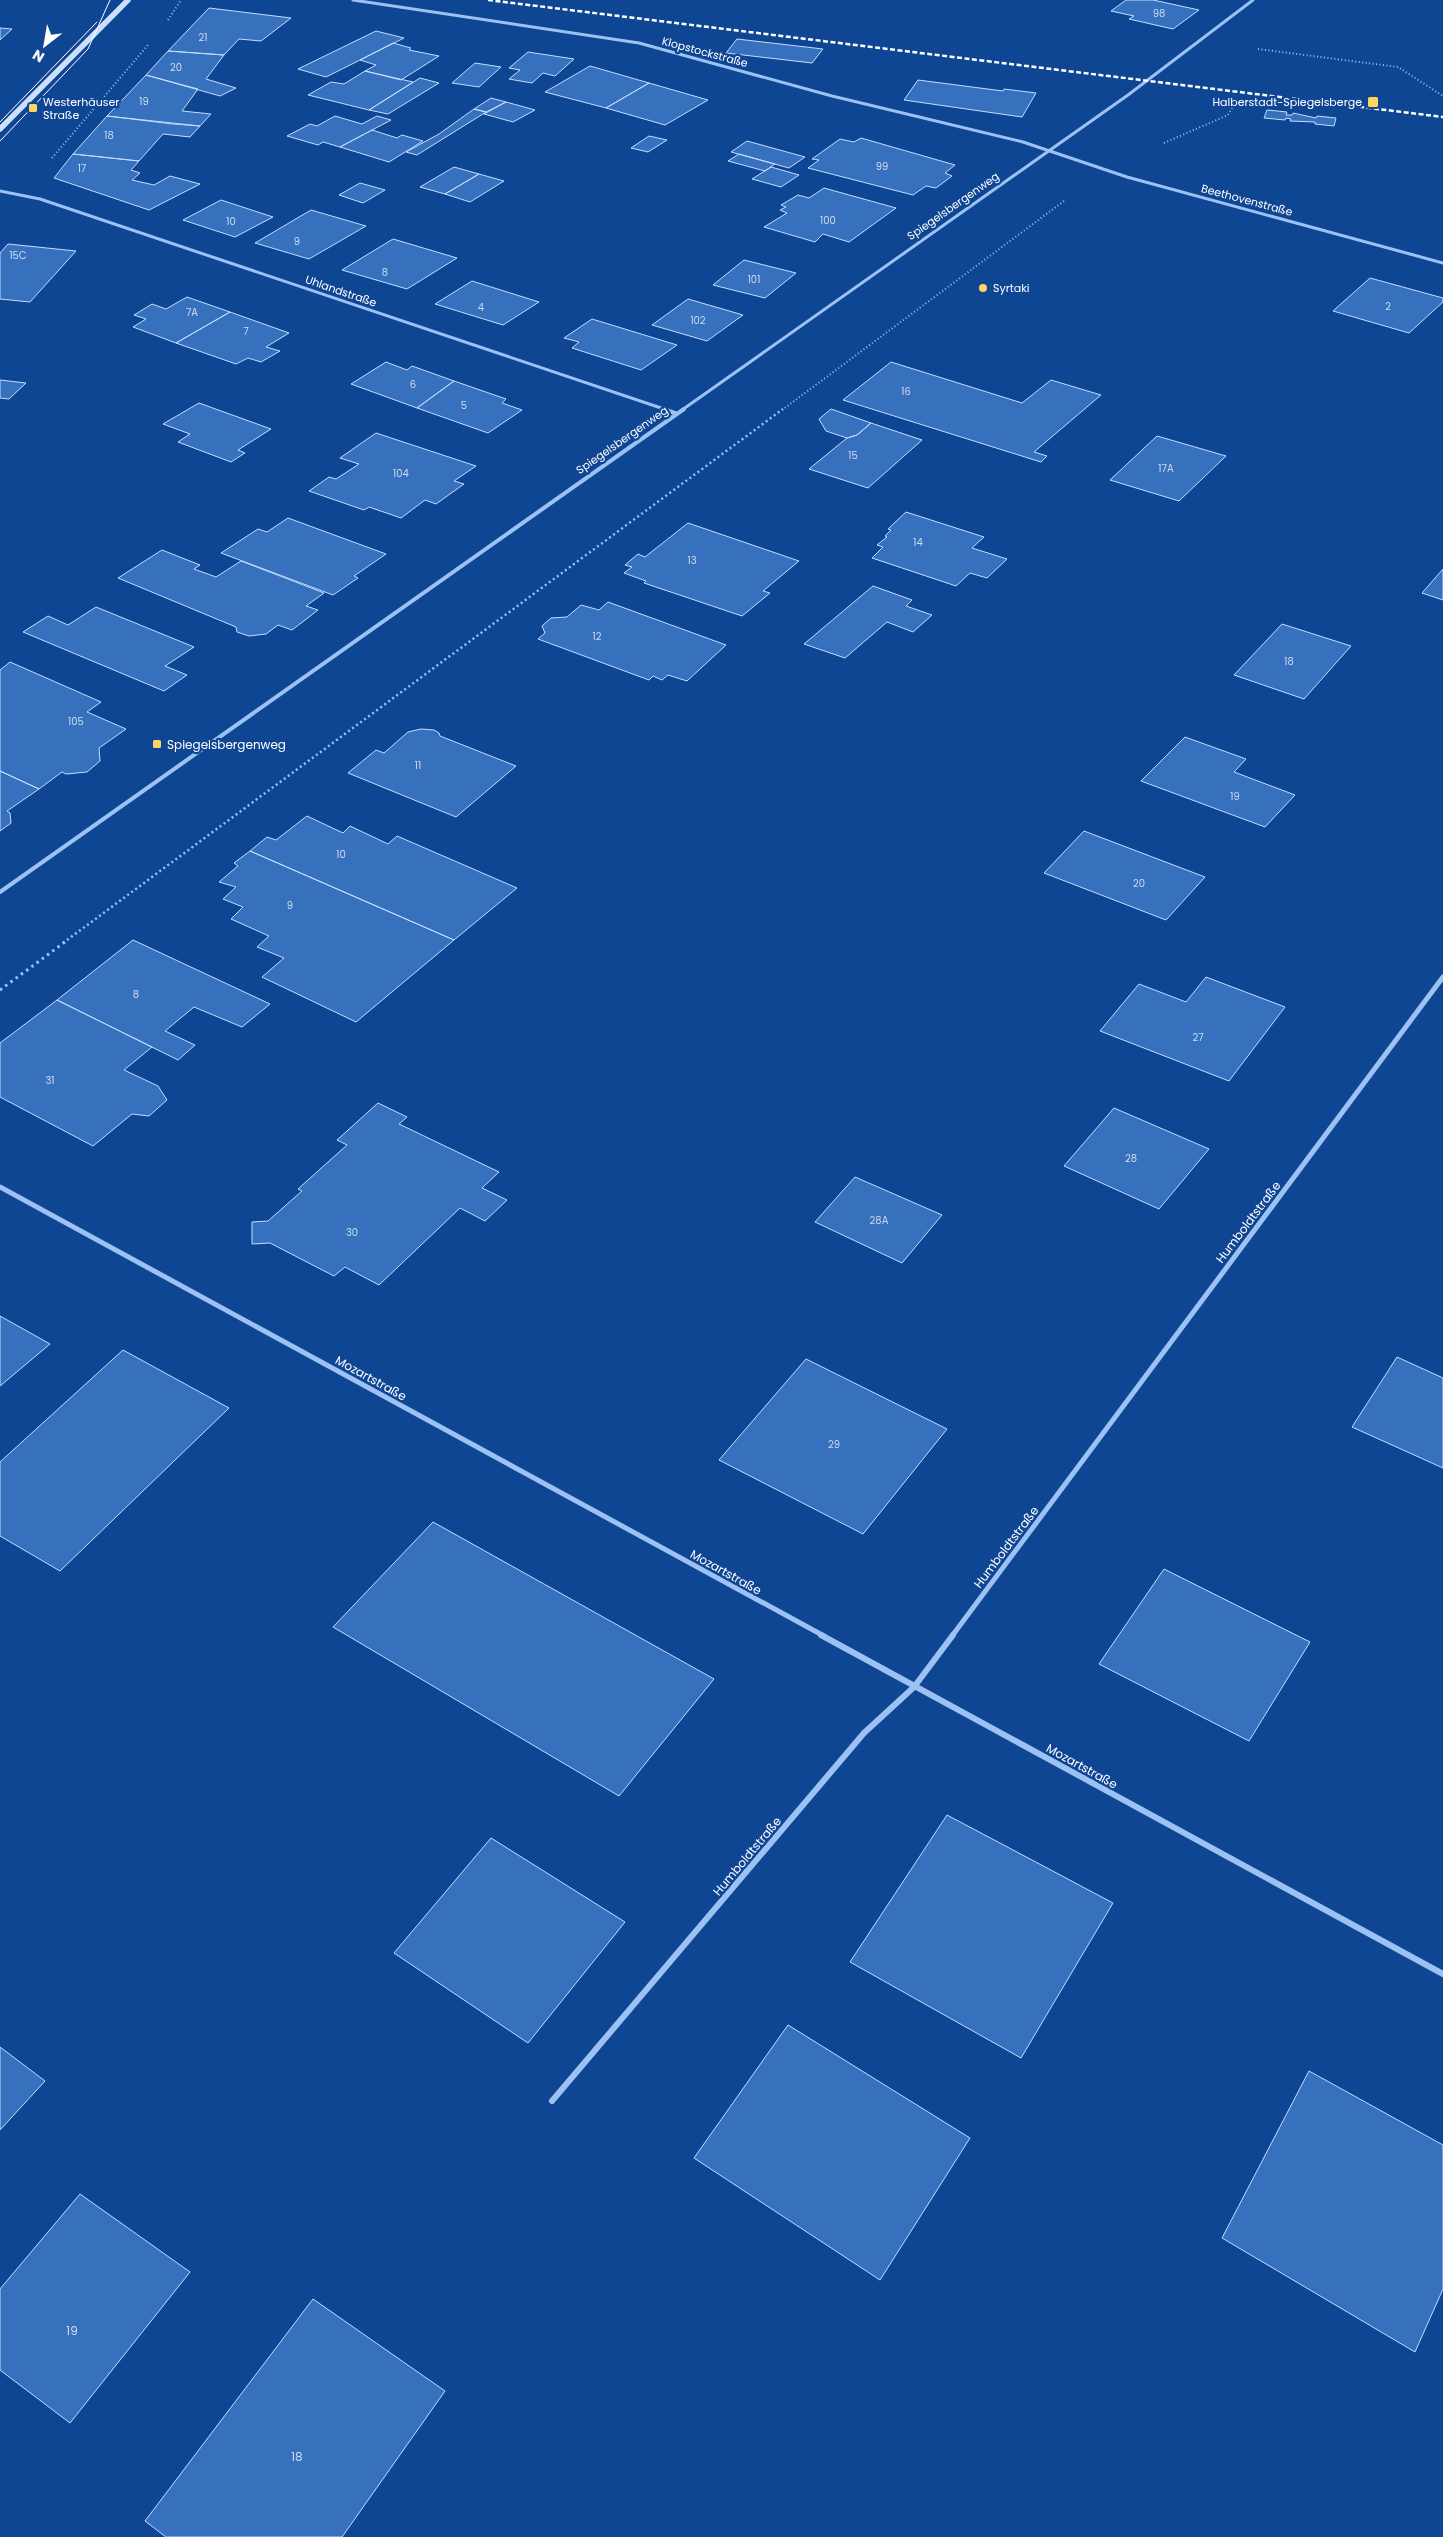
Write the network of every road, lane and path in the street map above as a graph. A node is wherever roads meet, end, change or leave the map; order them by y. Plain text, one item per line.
1 (128, 0) edge
2 (181, 0) edge
3 (353, 0) edge
4 (1253, 0) edge
5 (168, 20) dead end
6 (1197, 41) junction
7 (150, 43) dead end
8 (1443, 96) edge
9 (1234, 104) dead end
10 (0, 129) edge
11 (1048, 151) junction
12 (1105, 170) junction
13 (0, 191) edge
14 (21, 194) junction
15 (1443, 263) edge
16 (674, 413) junction
17 (0, 892) edge
18 (1443, 977) edge
19 (0, 990) edge
20 (0, 1187) edge
21 (914, 1687) junction
22 (1443, 1974) edge
23 (552, 2101) dead end

1 - 10 street
2 - 5 path
3 - 11 street, Klopstockstraße
4 - 6 street, Spiegelsbergenweg
6 - 8 path
6 - 11 street, Spiegelsbergenweg
7 - 14 path
9 - 12 path
11 - 12 street, Beethovenstraße
11 - 16 street, Spiegelsbergenweg
12 - 15 street, Beethovenstraße
12 - 19 path
13 - 14 street, Uhlandstraße
14 - 16 street, Uhlandstraße
16 - 17 street, Spiegelsbergenweg
18 - 21 street, Humboldtstraße
20 - 21 street, Mozartstraße
21 - 22 street, Mozartstraße
21 - 23 street, Humboldtstraße

